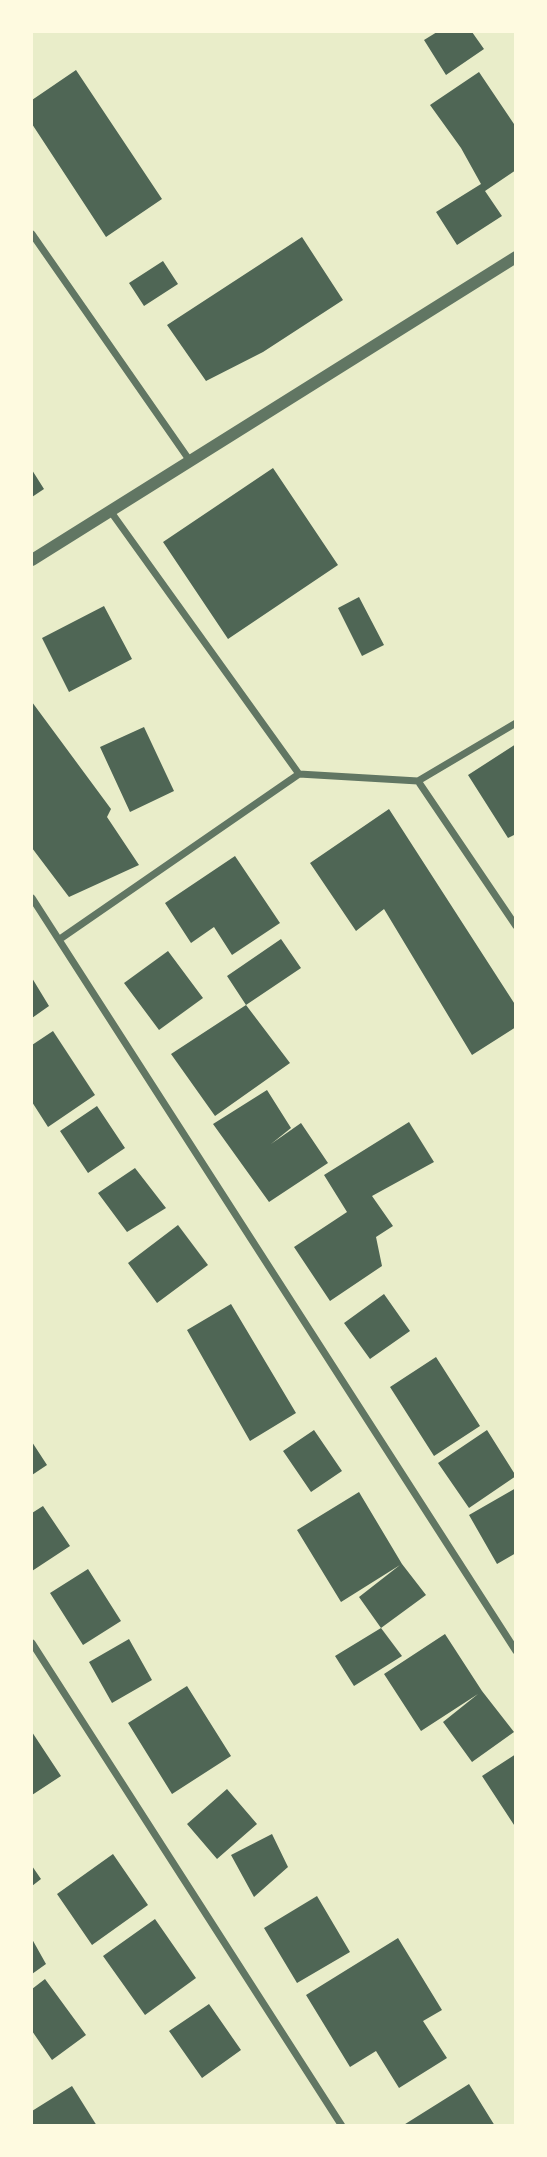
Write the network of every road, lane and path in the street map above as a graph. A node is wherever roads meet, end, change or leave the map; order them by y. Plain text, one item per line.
1 (32, 234) edge
2 (516, 257) edge
3 (190, 461) junction
4 (111, 512) junction
5 (32, 560) edge
6 (516, 723) edge
7 (299, 774) junction
8 (418, 781) junction
9 (32, 898) edge
10 (516, 926) edge
11 (60, 939) junction
12 (32, 1643) edge
13 (516, 1651) edge
14 (342, 2126) edge

1 - 3 street
2 - 3 street
3 - 4 street
4 - 5 street
4 - 7 street
6 - 8 street
7 - 8 street
7 - 11 street
8 - 10 street
9 - 11 street
11 - 13 street
12 - 14 street

